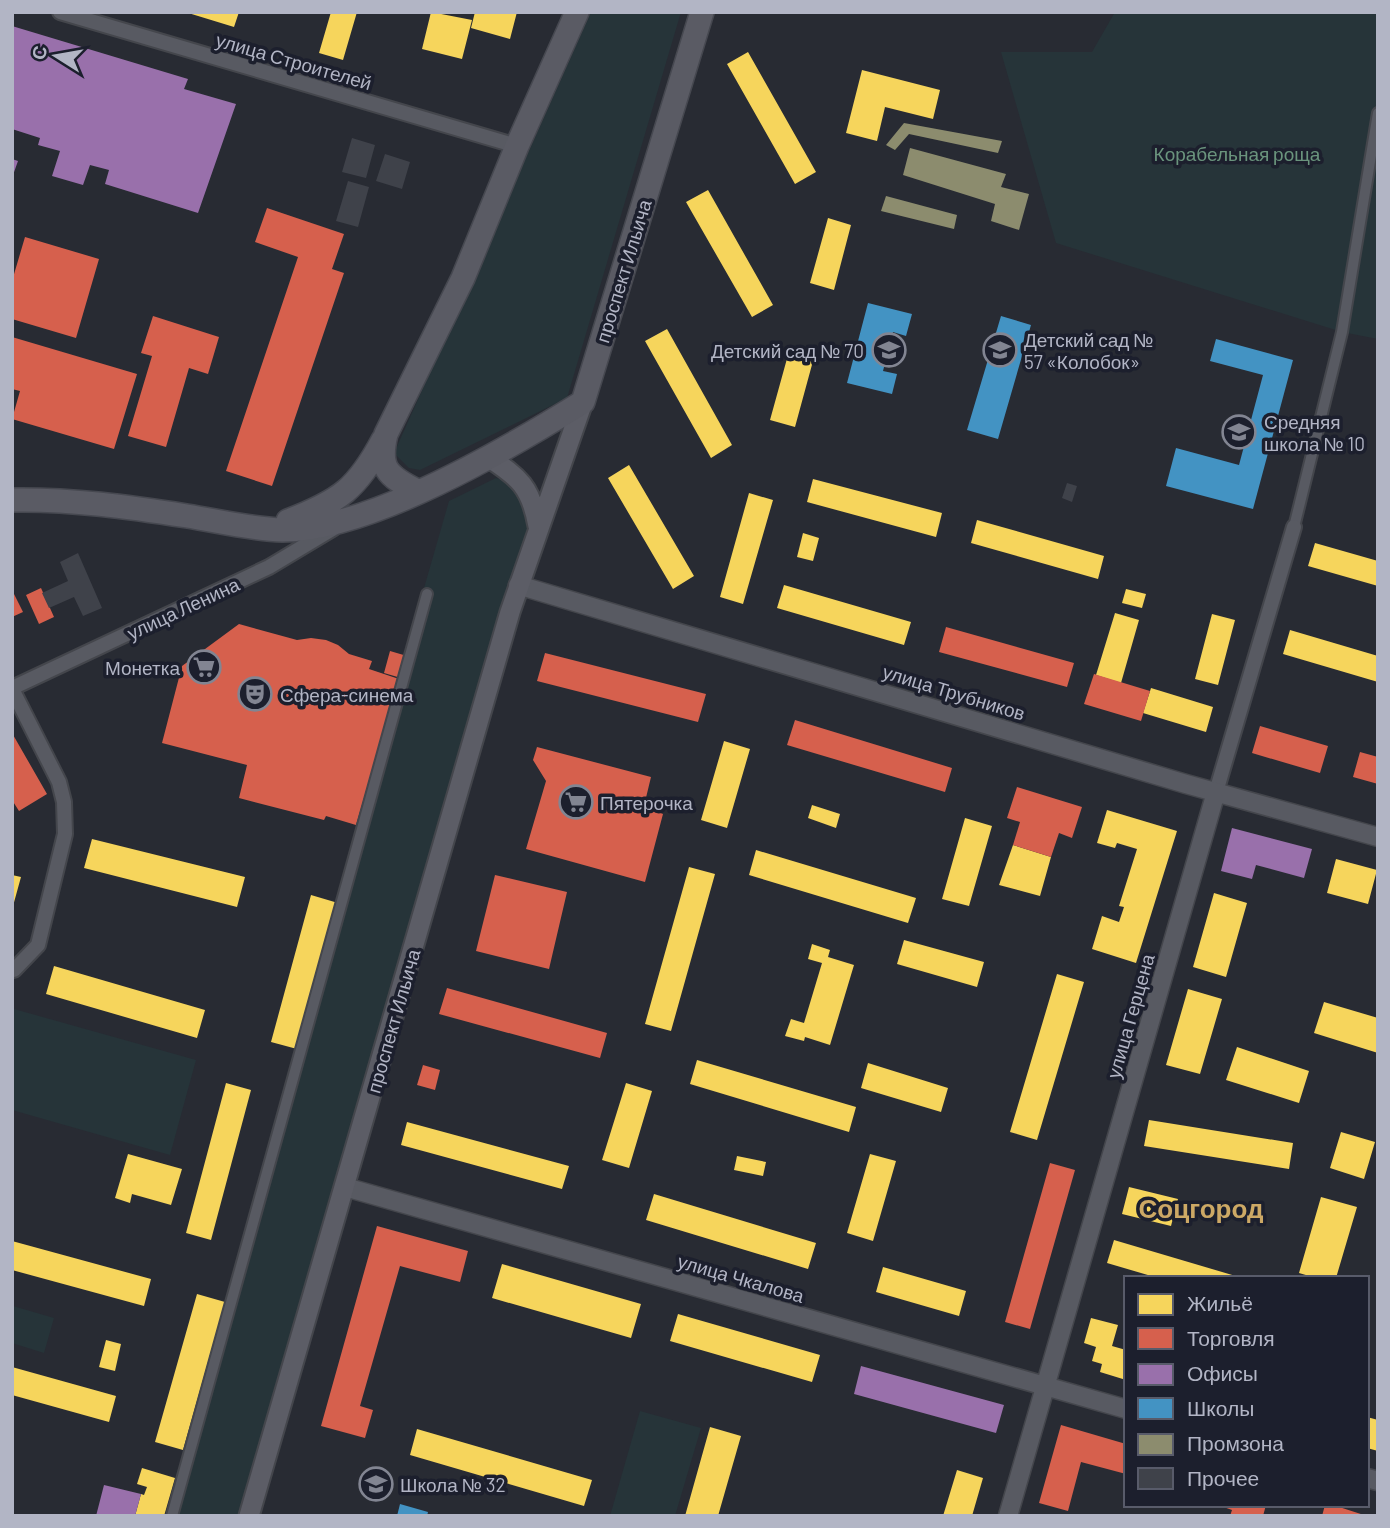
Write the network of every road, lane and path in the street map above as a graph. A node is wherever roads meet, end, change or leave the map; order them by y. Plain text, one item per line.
1 (60, 12) edge
2 (577, 12) edge
3 (702, 12) edge
4 (1378, 113) edge
5 (517, 146) junction
6 (583, 402) junction
7 (386, 434) junction
8 (488, 457) junction
9 (417, 491) junction
10 (12, 500) edge
11 (349, 519) junction
12 (538, 527) junction
13 (1294, 527) joint
14 (268, 529) junction
15 (519, 585) junction
16 (427, 594) dead end
17 (12, 688) edge
18 (1216, 792) junction
19 (1378, 837) edge
20 (13, 974) edge
21 (345, 1187) junction
22 (1046, 1386) junction
23 (1124, 1408) edge
24 (172, 1516) edge
25 (249, 1516) edge
26 (1008, 1516) edge

1 - 5 street, улица Строителей
2 - 5 main road
3 - 6 main road, проспект Ильича
4 - 13 street
5 - 7 main road
6 - 8 main road, улица Ленина
6 - 12 main road, проспект Ильича
7 - 9 main road
7 - 14 main road
8 - 9 main road, улица Ленина
8 - 12 main road
9 - 11 main road, улица Ленина
10 - 14 main road, улица Ленина
11 - 14 main road, улица Ленина
11 - 17 street, улица Ленина
12 - 15 main road, проспект Ильича
13 - 18 street, улица Герцена
15 - 18 street, улица Трубников
15 - 21 main road, проспект Ильича
16 - 24 street
17 - 20 street
18 - 19 street, улица Трубников
18 - 22 street, улица Герцена
21 - 22 street, улица Чкалова
21 - 25 main road, проспект Ильича
22 - 23 street, улица Чкалова
22 - 26 street, улица Герцена

